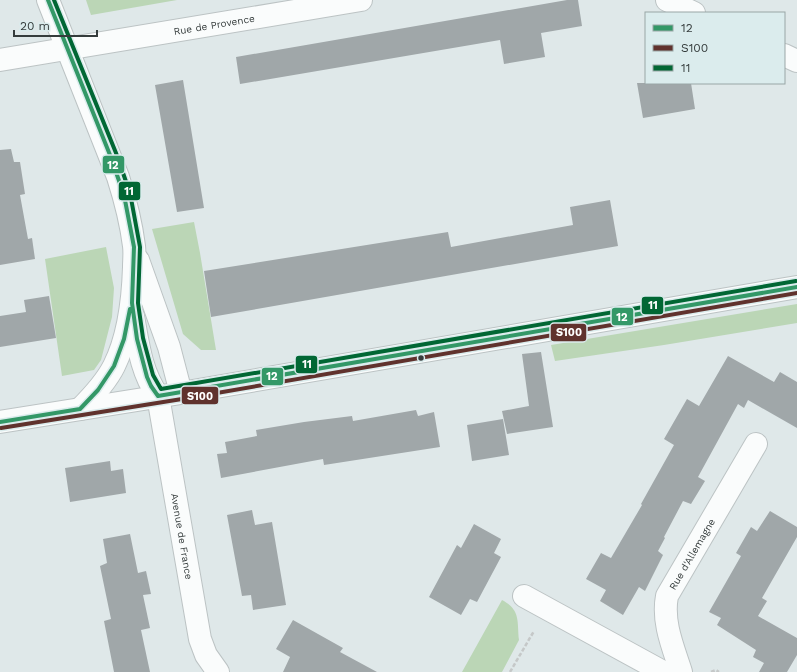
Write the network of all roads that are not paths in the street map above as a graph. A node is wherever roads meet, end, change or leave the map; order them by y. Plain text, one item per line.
1 (48, 0) edge
2 (361, 0) edge
3 (667, 0) edge
4 (291, 6) edge
5 (692, 12) edge
6 (67, 48) junction
7 (785, 56) edge
8 (0, 60) edge
9 (797, 61) edge
10 (134, 247) junction
11 (797, 288) edge
12 (132, 303) junction
13 (180, 393) junction
14 (158, 396) junction
15 (80, 409) junction
16 (0, 422) edge
17 (756, 444) dead end
18 (524, 596) dead end
19 (218, 672) edge
20 (663, 672) edge
21 (682, 672) edge

1 - 6 street
2 - 4 street, Rue de Provence
3 - 5 street
4 - 6 street, Rue de Provence
6 - 8 street, Rue de Provence
6 - 10 street
7 - 9 street
10 - 12 street
10 - 13 street
11 - 13 street
12 - 14 street
12 - 15 street
13 - 14 street
14 - 15 street
14 - 19 street, Avenue de France
15 - 16 street
17 - 21 street, Rue d'Allemagne
18 - 20 street

